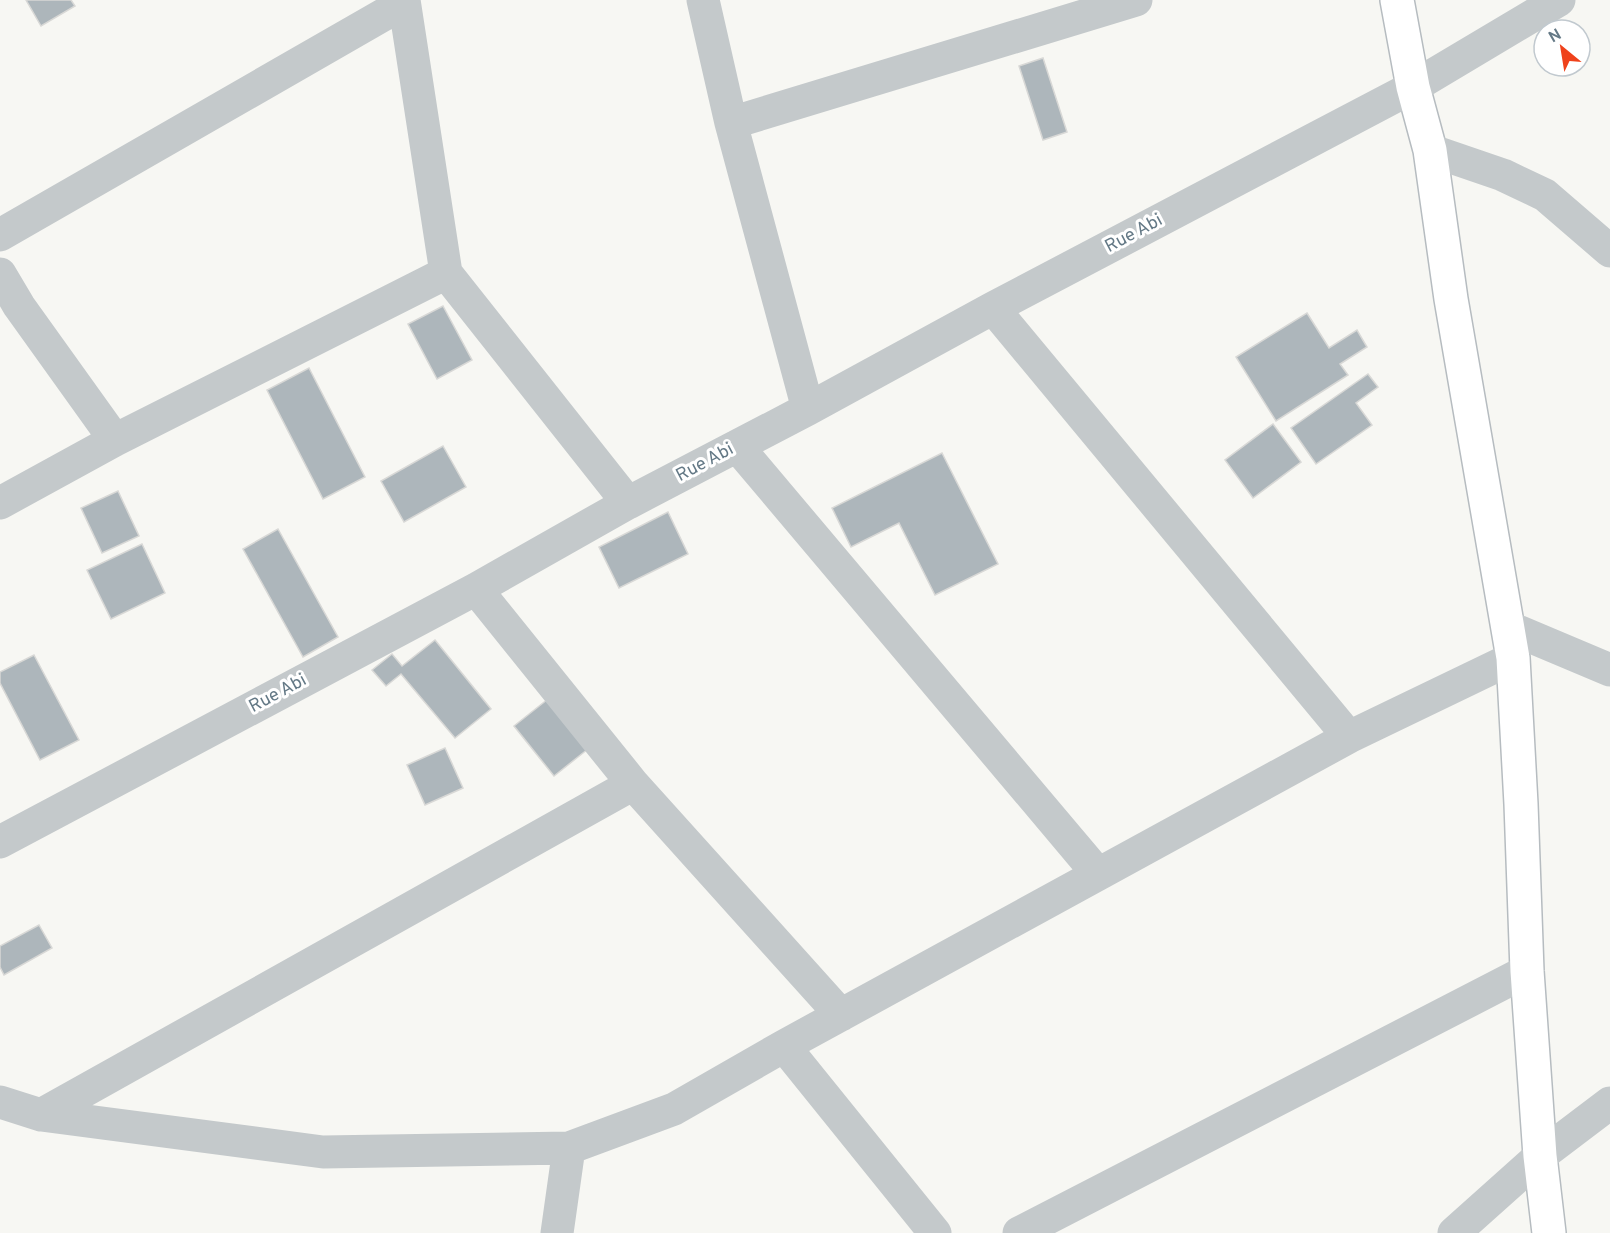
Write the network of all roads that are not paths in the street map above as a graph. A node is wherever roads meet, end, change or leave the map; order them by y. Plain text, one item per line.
1 (703, 0) edge
2 (1136, 0) edge
3 (1397, 0) edge
4 (1559, 0) edge
5 (404, 1) edge
6 (1413, 87) junction
7 (731, 123) junction
8 (1430, 150) junction
9 (0, 235) edge
10 (1610, 251) edge
11 (446, 273) junction
12 (0, 274) edge
13 (993, 308) junction
14 (10, 313) edge
15 (808, 409) junction
16 (115, 440) junction
17 (737, 446) junction
18 (0, 503) edge
19 (628, 503) junction
20 (476, 589) junction
21 (1511, 643) junction
22 (1610, 670) edge
23 (1350, 737) junction
24 (633, 784) junction
25 (0, 842) edge
26 (1098, 874) junction
27 (1527, 971) junction
28 (841, 1015) junction
29 (784, 1046) junction
30 (0, 1102) edge
31 (1610, 1103) edge
32 (41, 1115) junction
33 (569, 1148) junction
34 (1540, 1156) junction
35 (557, 1233) edge
36 (935, 1233) edge
37 (1019, 1233) edge
38 (1454, 1233) edge
39 (1549, 1233) edge

1 - 7 street
2 - 7 street
3 - 6 street
4 - 6 street, Rue Abi
5 - 9 street
5 - 11 street
6 - 8 street
6 - 13 street, Rue Abi
7 - 15 street
8 - 10 street
8 - 21 street
11 - 16 street
11 - 19 street
12 - 14 street
13 - 15 street, Rue Abi
13 - 23 street
14 - 16 street
15 - 17 street, Rue Abi
16 - 18 street
17 - 19 street, Rue Abi
17 - 26 street
19 - 20 street, Rue Abi
20 - 24 street
20 - 25 street, Rue Abi
21 - 22 street
21 - 23 street
21 - 27 street
23 - 26 street
24 - 28 street
24 - 32 street
26 - 28 street
27 - 34 street
27 - 37 street
28 - 29 street
29 - 33 street
29 - 36 street
30 - 32 street
31 - 34 street
32 - 33 street
33 - 35 street
34 - 38 street
34 - 39 street

